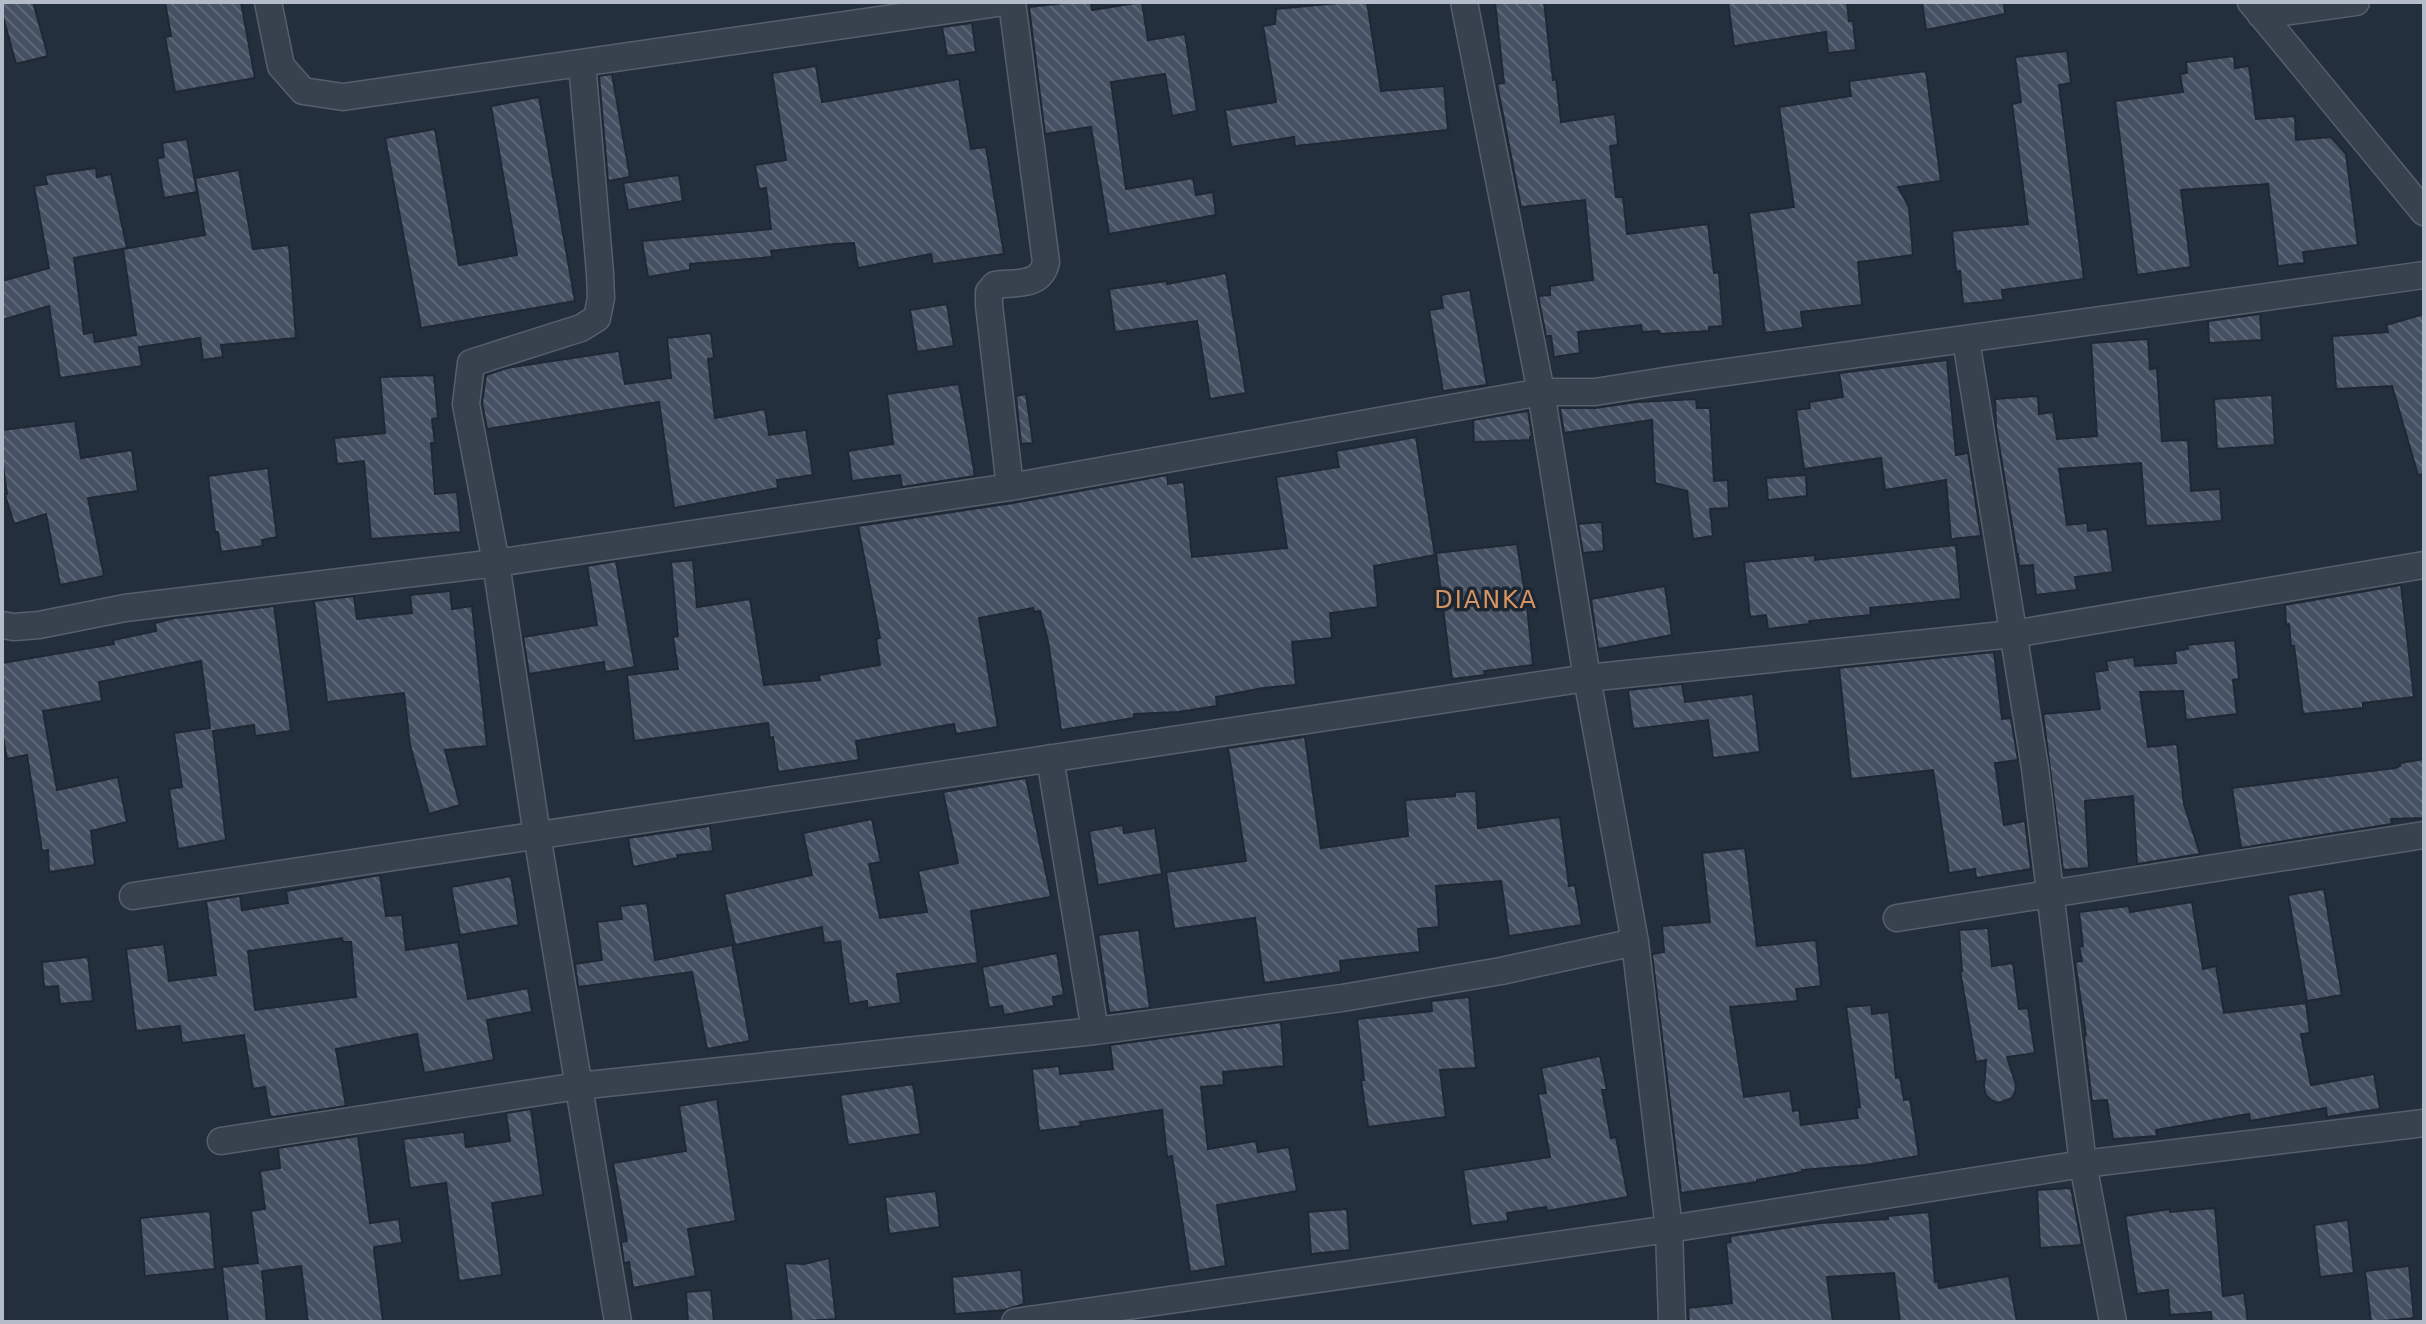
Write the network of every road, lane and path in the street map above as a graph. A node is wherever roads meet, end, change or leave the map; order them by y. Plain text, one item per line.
1 (268, 2) edge
2 (1005, 2) edge
3 (1012, 2) edge
4 (1464, 2) edge
5 (2356, 2) edge
6 (2256, 8) edge
7 (582, 63) junction
8 (2424, 212) edge
9 (2424, 275) edge
10 (1966, 340) junction
11 (1541, 392) junction
12 (1010, 487) junction
13 (496, 563) junction
14 (2424, 565) edge
15 (2, 625) edge
16 (2013, 634) junction
17 (1587, 678) junction
18 (1050, 758) junction
19 (537, 835) junction
20 (2424, 835) edge
21 (2050, 893) junction
22 (133, 896) dead end
23 (1897, 918) dead end
24 (1635, 942) junction
25 (1095, 1031) junction
26 (578, 1086) junction
27 (2424, 1123) edge
28 (221, 1141) dead end
29 (2083, 1164) junction
30 (1669, 1229) junction
31 (618, 1322) edge
32 (1015, 1322) edge
33 (1672, 1322) edge
34 (2113, 1322) edge

1 - 7 street
2 - 7 street
3 - 12 street
4 - 11 street
5 - 6 street
6 - 8 street
7 - 13 street
9 - 10 street
10 - 11 street
10 - 16 street
11 - 12 street
11 - 17 street
12 - 13 street
13 - 15 street
13 - 19 street
14 - 16 street
16 - 17 street
16 - 21 street
17 - 18 street
17 - 24 street
18 - 19 street
18 - 25 street
19 - 22 street
19 - 26 street
20 - 21 street
21 - 23 street
21 - 29 street
24 - 25 street
24 - 30 street
25 - 26 street
26 - 28 street
26 - 31 street
27 - 29 street
29 - 30 street
29 - 34 street
30 - 32 street
30 - 33 street

